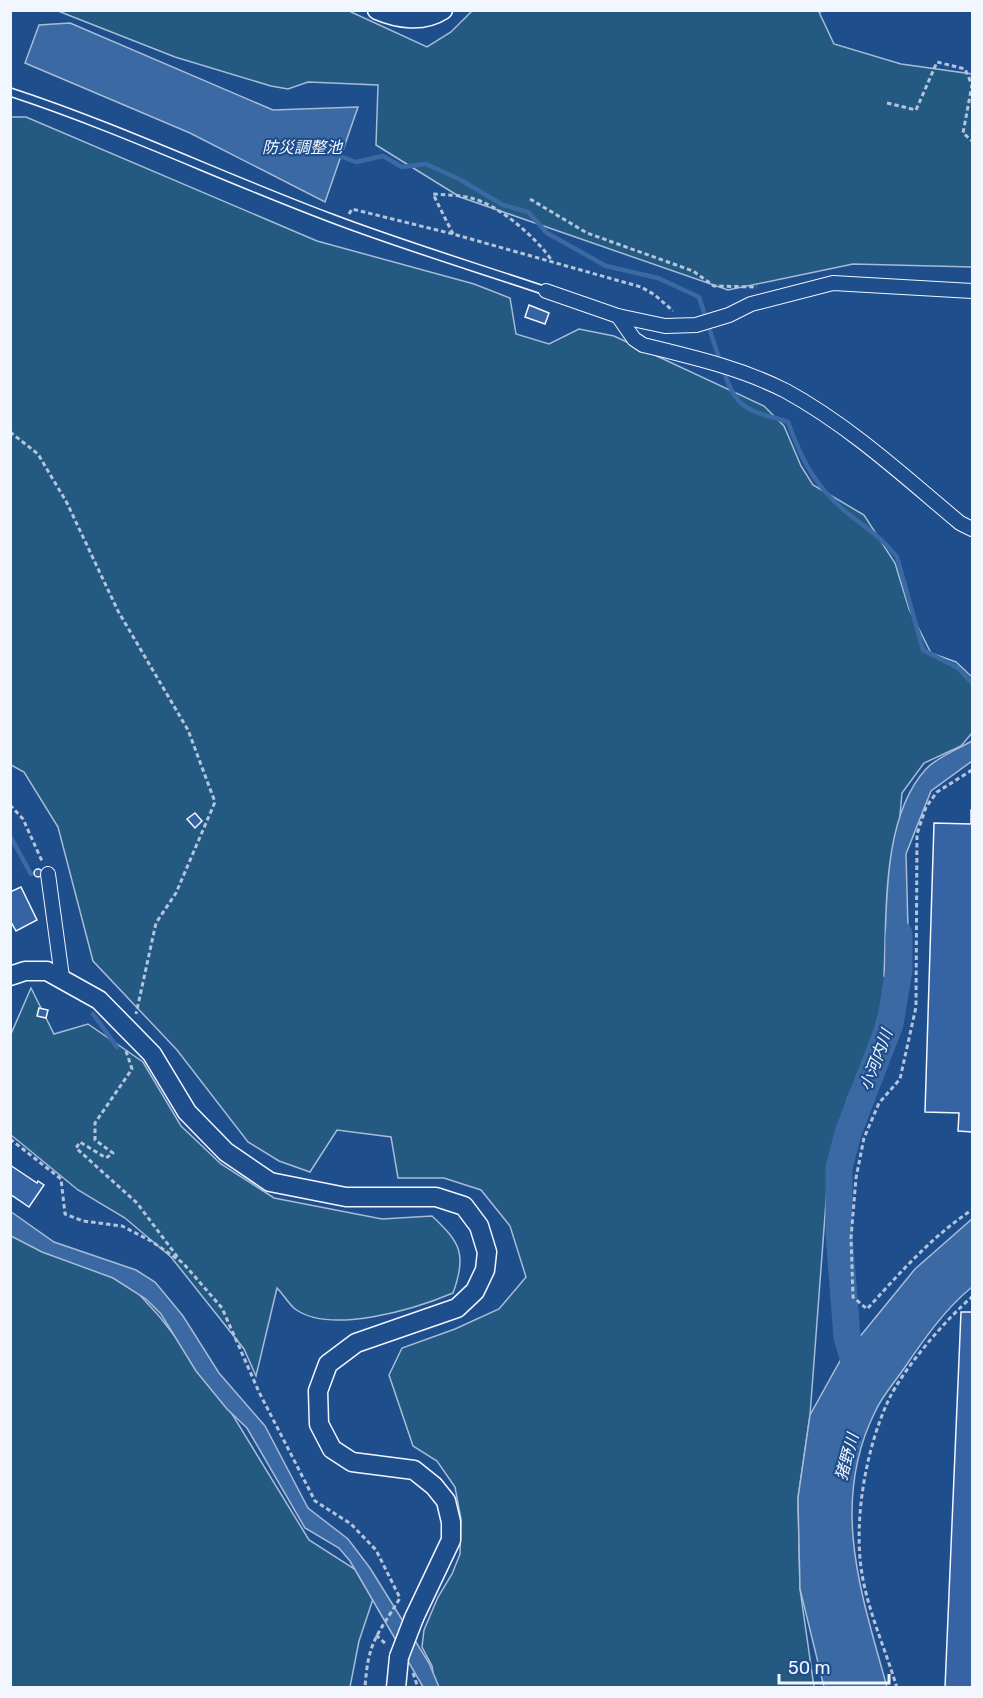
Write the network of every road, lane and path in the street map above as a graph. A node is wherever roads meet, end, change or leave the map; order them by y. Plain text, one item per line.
1 (376, 10) edge
2 (443, 10) edge
3 (10, 92) edge
4 (887, 104) dead end
5 (972, 141) edge
6 (530, 199) dead end
7 (344, 223) junction
8 (453, 234) junction
9 (553, 262) junction
10 (546, 291) joint
11 (972, 291) edge
12 (779, 296) junction
13 (618, 316) junction
14 (691, 325) junction
15 (10, 432) edge
16 (972, 529) edge
17 (972, 770) edge
18 (10, 805) edge
19 (48, 874) joint
20 (10, 976) edge
21 (62, 977) junction
22 (128, 1038) junction
23 (10, 1139) edge
24 (972, 1210) edge
25 (183, 1263) junction
26 (972, 1297) edge
27 (365, 1688) edge
28 (396, 1688) edge
29 (897, 1688) edge

1 - 2 street
3 - 7 lane
4 - 5 path
6 - 12 path
7 - 8 path
7 - 10 lane
8 - 9 path
8 - 9 path
9 - 14 path
10 - 13 street
11 - 12 street
12 - 14 street
13 - 14 street
13 - 16 street
15 - 22 path
17 - 24 path
18 - 19 path
19 - 21 street
20 - 21 street
21 - 22 street
22 - 25 path
22 - 28 street, bridge
23 - 25 path
25 - 27 path
26 - 29 path

